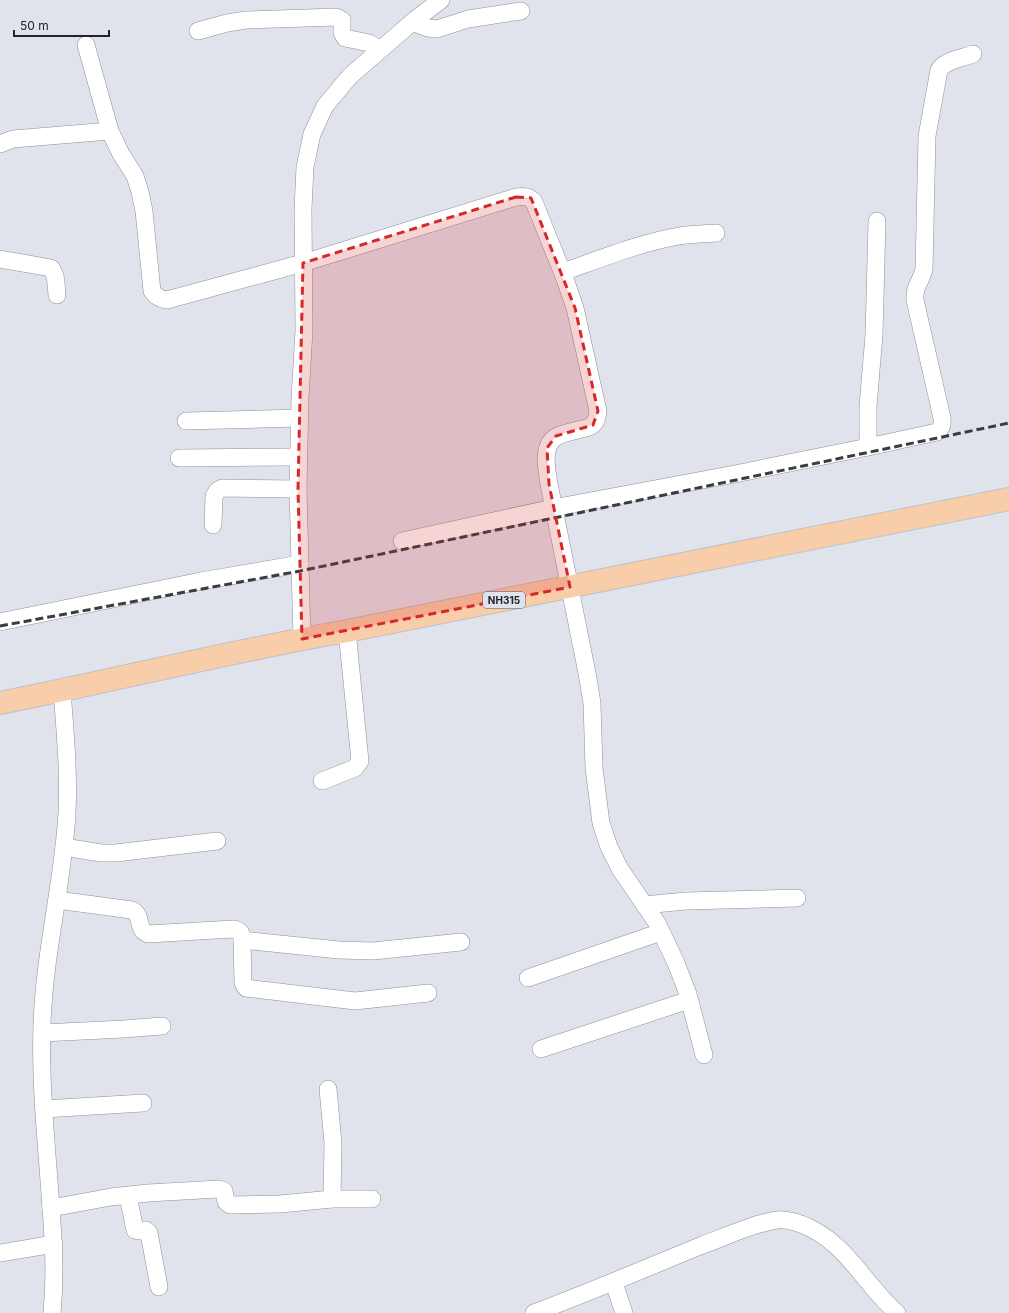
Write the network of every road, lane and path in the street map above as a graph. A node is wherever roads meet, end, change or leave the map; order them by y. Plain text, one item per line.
1 (441, 0) edge
2 (521, 11) dead end
3 (412, 22) junction
4 (198, 31) dead end
5 (86, 44) dead end
6 (380, 50) junction
7 (973, 54) dead end
8 (110, 131) junction
9 (0, 144) edge
10 (877, 221) dead end
11 (716, 233) dead end
12 (0, 259) edge
13 (303, 263) junction
14 (562, 272) junction
15 (58, 296) dead end
16 (299, 418) junction
17 (186, 422) dead end
18 (868, 447) junction
19 (298, 457) junction
20 (179, 458) dead end
21 (298, 489) junction
22 (1009, 499) edge
23 (553, 508) junction
24 (214, 525) dead end
25 (402, 541) dead end
26 (300, 564) junction
27 (570, 586) junction
28 (0, 622) edge
29 (348, 631) junction
30 (302, 639) junction
31 (62, 691) junction
32 (0, 703) edge
33 (322, 781) dead end
34 (217, 841) dead end
35 (64, 847) junction
36 (797, 898) dead end
37 (57, 900) junction
38 (644, 905) junction
39 (661, 932) junction
40 (242, 940) junction
41 (461, 942) dead end
42 (528, 978) dead end
43 (428, 993) dead end
44 (689, 1000) junction
45 (162, 1026) dead end
46 (42, 1033) junction
47 (541, 1049) dead end
48 (704, 1055) dead end
49 (328, 1089) dead end
50 (143, 1103) dead end
51 (44, 1109) junction
52 (128, 1196) junction
53 (372, 1199) dead end
54 (332, 1200) junction
55 (51, 1208) junction
56 (54, 1244) junction
57 (0, 1253) edge
58 (614, 1282) junction
59 (159, 1287) dead end
60 (52, 1313) edge
61 (534, 1313) edge
62 (624, 1313) edge
63 (898, 1313) edge

1 - 3 street
2 - 3 street
3 - 6 street
4 - 6 street
5 - 8 street
6 - 13 street
7 - 18 street
8 - 9 street
8 - 13 street
10 - 18 street
11 - 14 street
12 - 15 street
13 - 14 street
13 - 16 street
14 - 23 street
16 - 17 street
16 - 19 street
18 - 23 street
19 - 20 street
19 - 21 street
21 - 24 street
21 - 26 street
22 - 27 highway, NH315
23 - 25 street
23 - 27 street
26 - 28 street
26 - 30 street
27 - 29 highway, NH315
27 - 38 street
29 - 30 highway, NH315
29 - 33 street
30 - 31 highway, NH315
31 - 32 highway, NH315
31 - 35 street
34 - 35 street
35 - 37 street
36 - 38 street
37 - 40 street
37 - 46 street
38 - 39 street
39 - 42 street
39 - 44 street
40 - 41 street
40 - 43 street
44 - 47 street
44 - 48 street
45 - 46 street
46 - 51 street
49 - 54 street
50 - 51 street
51 - 55 street
52 - 54 street
52 - 55 street
52 - 59 street
53 - 54 street
55 - 56 street
56 - 57 street
56 - 60 street
58 - 61 street
58 - 62 street
58 - 63 street

